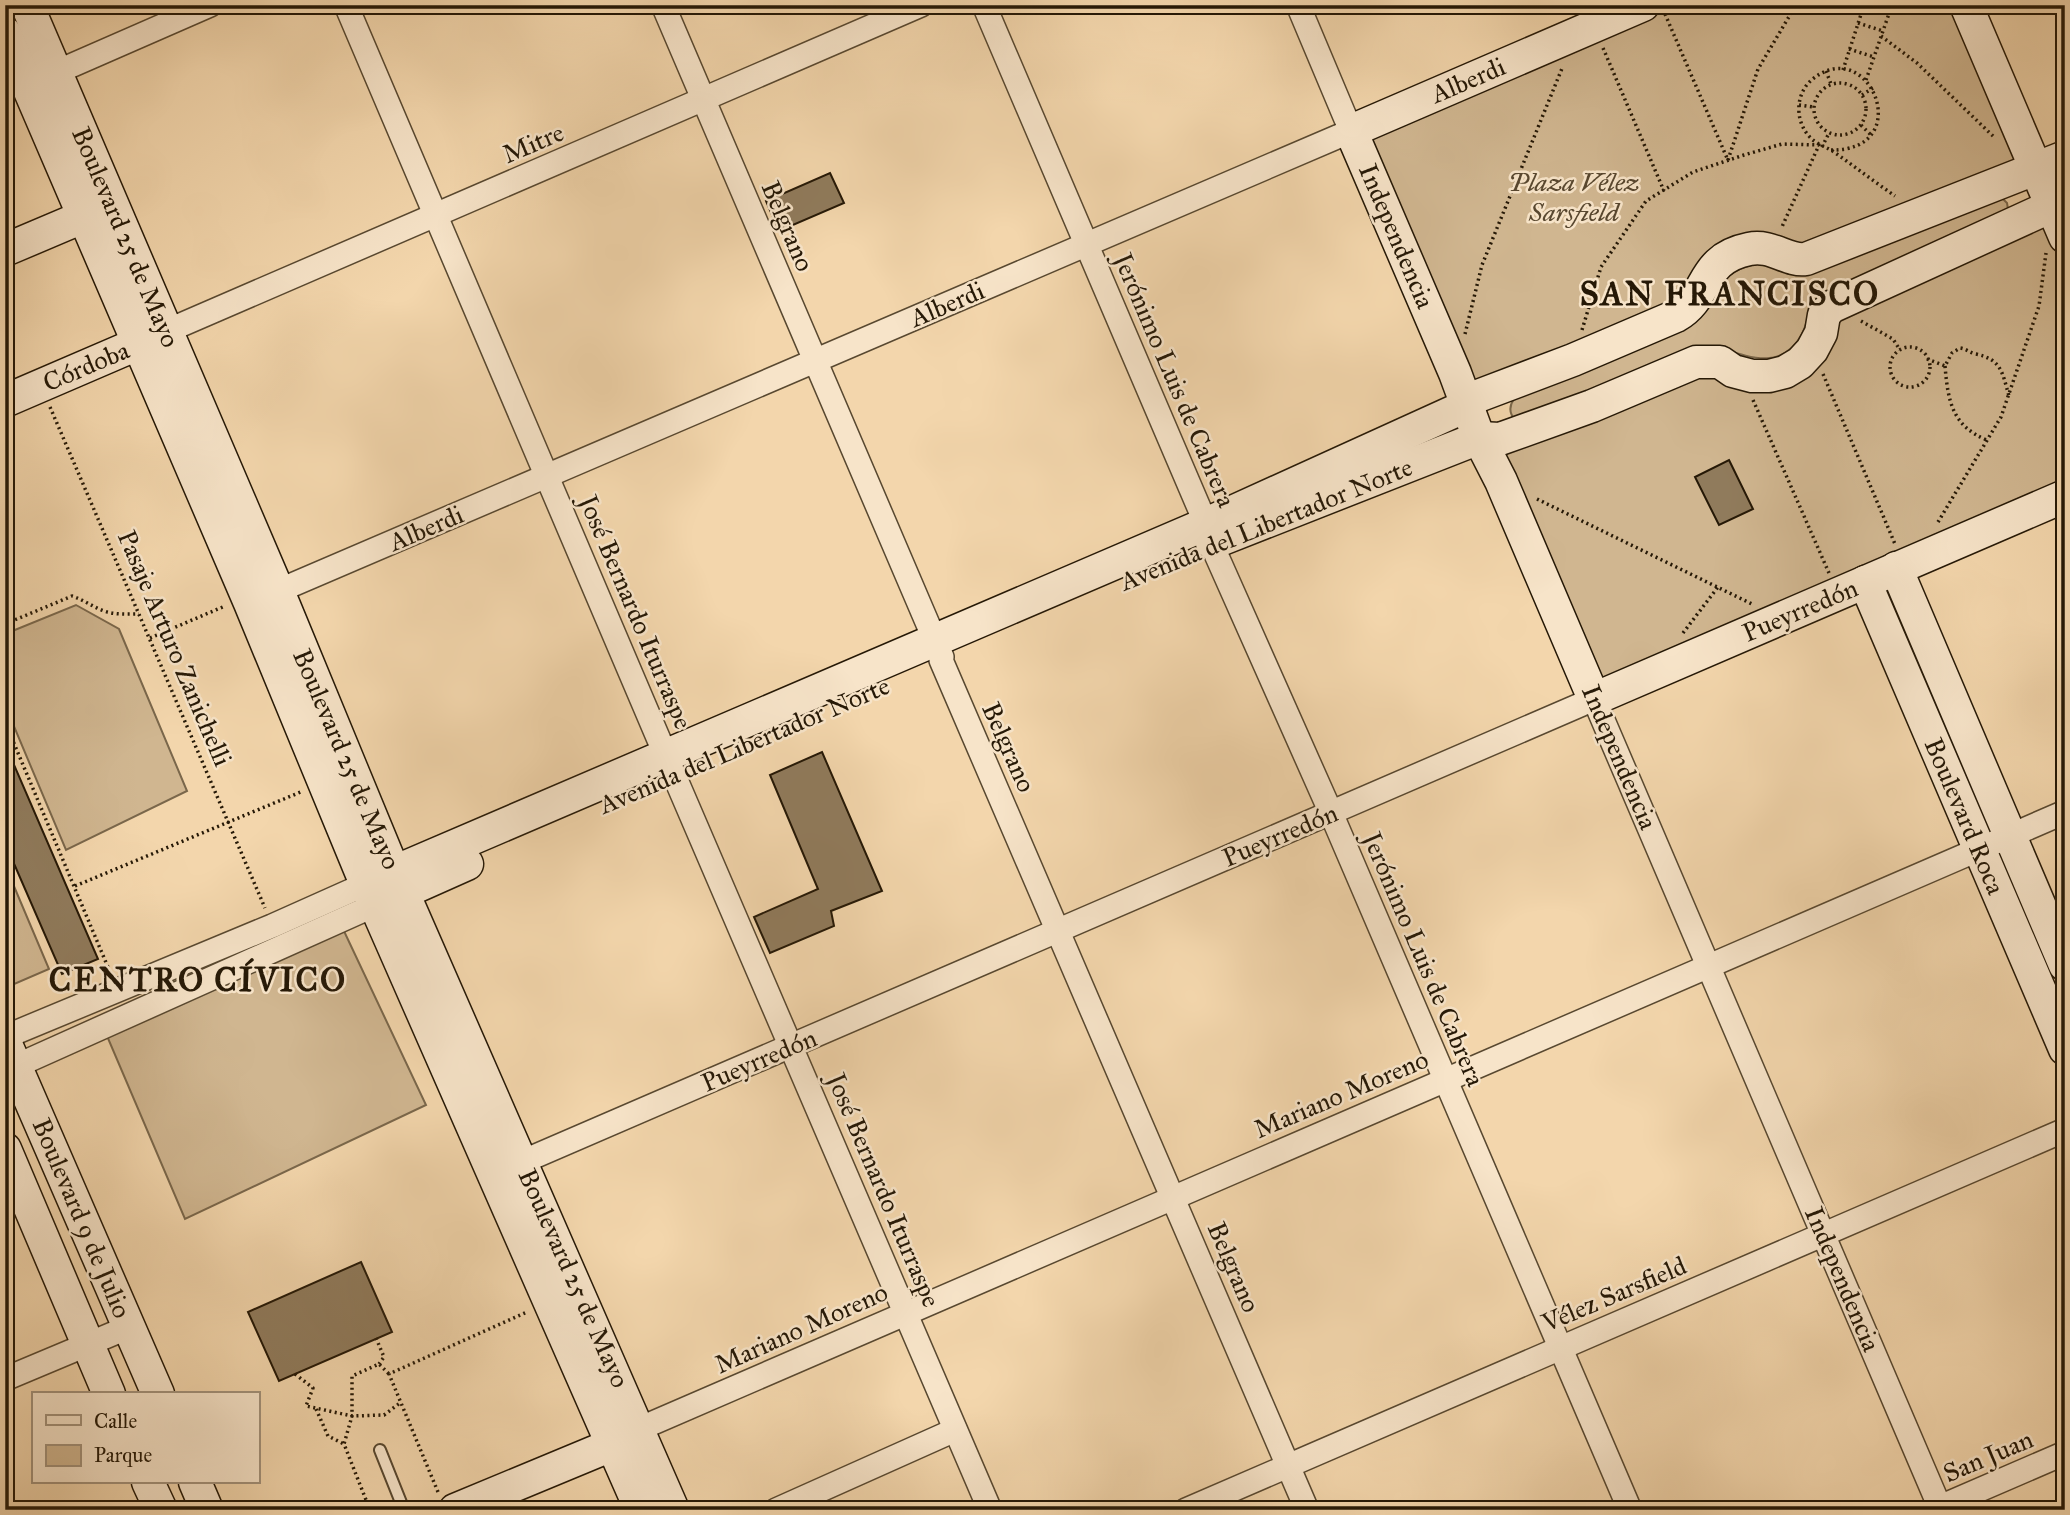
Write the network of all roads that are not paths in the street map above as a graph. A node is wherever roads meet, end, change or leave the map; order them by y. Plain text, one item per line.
1 (27, 5) edge
2 (210, 5) edge
3 (346, 5) edge
4 (663, 5) edge
5 (921, 5) edge
6 (985, 5) edge
7 (1298, 5) edge
8 (1966, 5) edge
9 (1610, 17) edge
10 (5, 33) edge
11 (42, 79) junction
12 (703, 99) junction
13 (1352, 131) junction
14 (2051, 163) edge
15 (2058, 204) edge
16 (98, 211) junction
17 (436, 215) junction
18 (2065, 237) edge
19 (1087, 244) junction
20 (5, 250) edge
21 (152, 337) junction
22 (815, 360) junction
23 (5, 401) edge
24 (1466, 405) junction
25 (1479, 438) junction
26 (548, 475) junction
27 (2065, 496) edge
28 (1209, 534) junction
29 (1905, 564) junction
30 (1851, 588) junction
31 (258, 597) junction
32 (937, 650) junction
33 (1594, 699) junction
34 (670, 765) junction
35 (2065, 812) edge
36 (1331, 813) junction
37 (2010, 836) junction
38 (1979, 849) junction
39 (385, 888) junction
40 (1059, 930) junction
41 (2065, 965) edge
42 (1709, 966) junction
43 (792, 1046) junction
44 (2065, 1049) edge
45 (8, 1054) edge
46 (1446, 1080) junction
47 (2065, 1130) edge
48 (5, 1149) edge
49 (509, 1168) junction
50 (1174, 1197) junction
51 (1824, 1234) junction
52 (906, 1313) junction
53 (129, 1327) junction
54 (87, 1344) junction
55 (1560, 1348) junction
56 (5, 1379) edge
57 (108, 1392) edge
58 (157, 1392) edge
59 (955, 1430) junction
60 (627, 1436) junction
61 (380, 1450) dead end
62 (2065, 1453) edge
63 (1288, 1466) junction
64 (149, 1484) edge
65 (196, 1484) edge
66 (448, 1504) edge
67 (1938, 1509) edge
68 (160, 1510) edge
69 (207, 1510) edge
70 (404, 1510) edge
71 (641, 1510) edge
72 (673, 1510) edge
73 (776, 1510) edge
74 (990, 1510) edge
75 (1186, 1510) edge
76 (1307, 1510) edge
77 (1630, 1510) edge

1 - 11 main road, Boulevard 25 de Mayo
2 - 11 street
3 - 17 street, José Bernardo Iturraspe
4 - 12 street, Belgrano
5 - 12 street, Mitre
6 - 19 street, Jerónimo Luis de Cabrera
7 - 13 street, Independencia
8 - 14 main road
9 - 13 main road, Alberdi
10 - 11 main road, Boulevard 25 de Mayo
11 - 16 main road, Boulevard 25 de Mayo
12 - 17 street, Mitre
12 - 22 street, Belgrano
13 - 19 street, Alberdi
13 - 24 main road, Independencia
14 - 15 main road
14 - 24 main road, Avenida del Libertador Norte
15 - 18 main road
15 - 25 main road, Avenida del Libertador Norte
16 - 20 main road
16 - 21 main road, Boulevard 25 de Mayo
17 - 21 street, Mitre
17 - 26 street, José Bernardo Iturraspe
19 - 22 street, Alberdi
19 - 28 street, Jerónimo Luis de Cabrera
21 - 23 main road, Córdoba
21 - 31 main road, Boulevard 25 de Mayo
22 - 26 street, Alberdi
22 - 32 street, Belgrano
24 - 25 main road, Independencia
24 - 28 main road, Avenida del Libertador Norte
25 - 28 main road, Avenida del Libertador Norte
25 - 33 main road, Independencia
26 - 31 street, Alberdi
26 - 34 street, José Bernardo Iturraspe
27 - 29 main road, Pueyrredón
28 - 32 main road, Avenida del Libertador Norte
28 - 36 street, Jerónimo Luis de Cabrera
29 - 30 main road, Pueyrredón
29 - 37 main road, Boulevard Roca
30 - 33 main road, Pueyrredón
30 - 38 main road, Boulevard Roca
31 - 39 main road, Boulevard 25 de Mayo
31 - 39 main road, Boulevard 25 de Mayo
32 - 34 main road, Avenida del Libertador Norte
32 - 40 street, Belgrano
33 - 36 street, Pueyrredón
33 - 42 street, Independencia
34 - 39 main road, Avenida del Libertador Norte
34 - 43 street, José Bernardo Iturraspe
35 - 37 street, Mariano Moreno
36 - 40 street, Pueyrredón
36 - 46 street, Jerónimo Luis de Cabrera
37 - 38 street, Mariano Moreno
37 - 41 main road, Boulevard Roca
38 - 42 street, Mariano Moreno
38 - 44 main road, Boulevard Roca
39 - 45 street, Avenida del Libertador Norte
39 - 45 street, Avenida del Libertador Norte
39 - 49 main road, Boulevard 25 de Mayo
40 - 43 street, Pueyrredón
40 - 50 street, Belgrano
42 - 46 street, Mariano Moreno
42 - 51 street, Independencia
43 - 49 street, Pueyrredón
43 - 52 street, José Bernardo Iturraspe
45 - 53 main road, Boulevard 9 de Julio
46 - 50 street, Mariano Moreno
46 - 55 street, Jerónimo Luis de Cabrera
47 - 51 street, Vélez Sarsfield
48 - 54 main road, Boulevard 9 de Julio
49 - 60 main road, Boulevard 25 de Mayo
49 - 60 main road, Boulevard 25 de Mayo
50 - 52 street, Mariano Moreno
50 - 63 street, Belgrano
51 - 55 street, Vélez Sarsfield
51 - 67 street, Independencia
52 - 59 street, José Bernardo Iturraspe
52 - 60 street, Mariano Moreno
53 - 54 street
53 - 58 main road, Boulevard 9 de Julio
54 - 56 street
54 - 57 main road, Boulevard 9 de Julio
55 - 63 street, Vélez Sarsfield
55 - 77 street, Jerónimo Luis de Cabrera
59 - 73 street
59 - 74 street, José Bernardo Iturraspe
60 - 66 main road
60 - 71 main road, Boulevard 25 de Mayo
60 - 72 main road, Boulevard 25 de Mayo
61 - 70 lane
62 - 67 street, San Juan
63 - 75 street, Vélez Sarsfield
63 - 76 street, Belgrano
64 - 68 main road
65 - 69 main road

